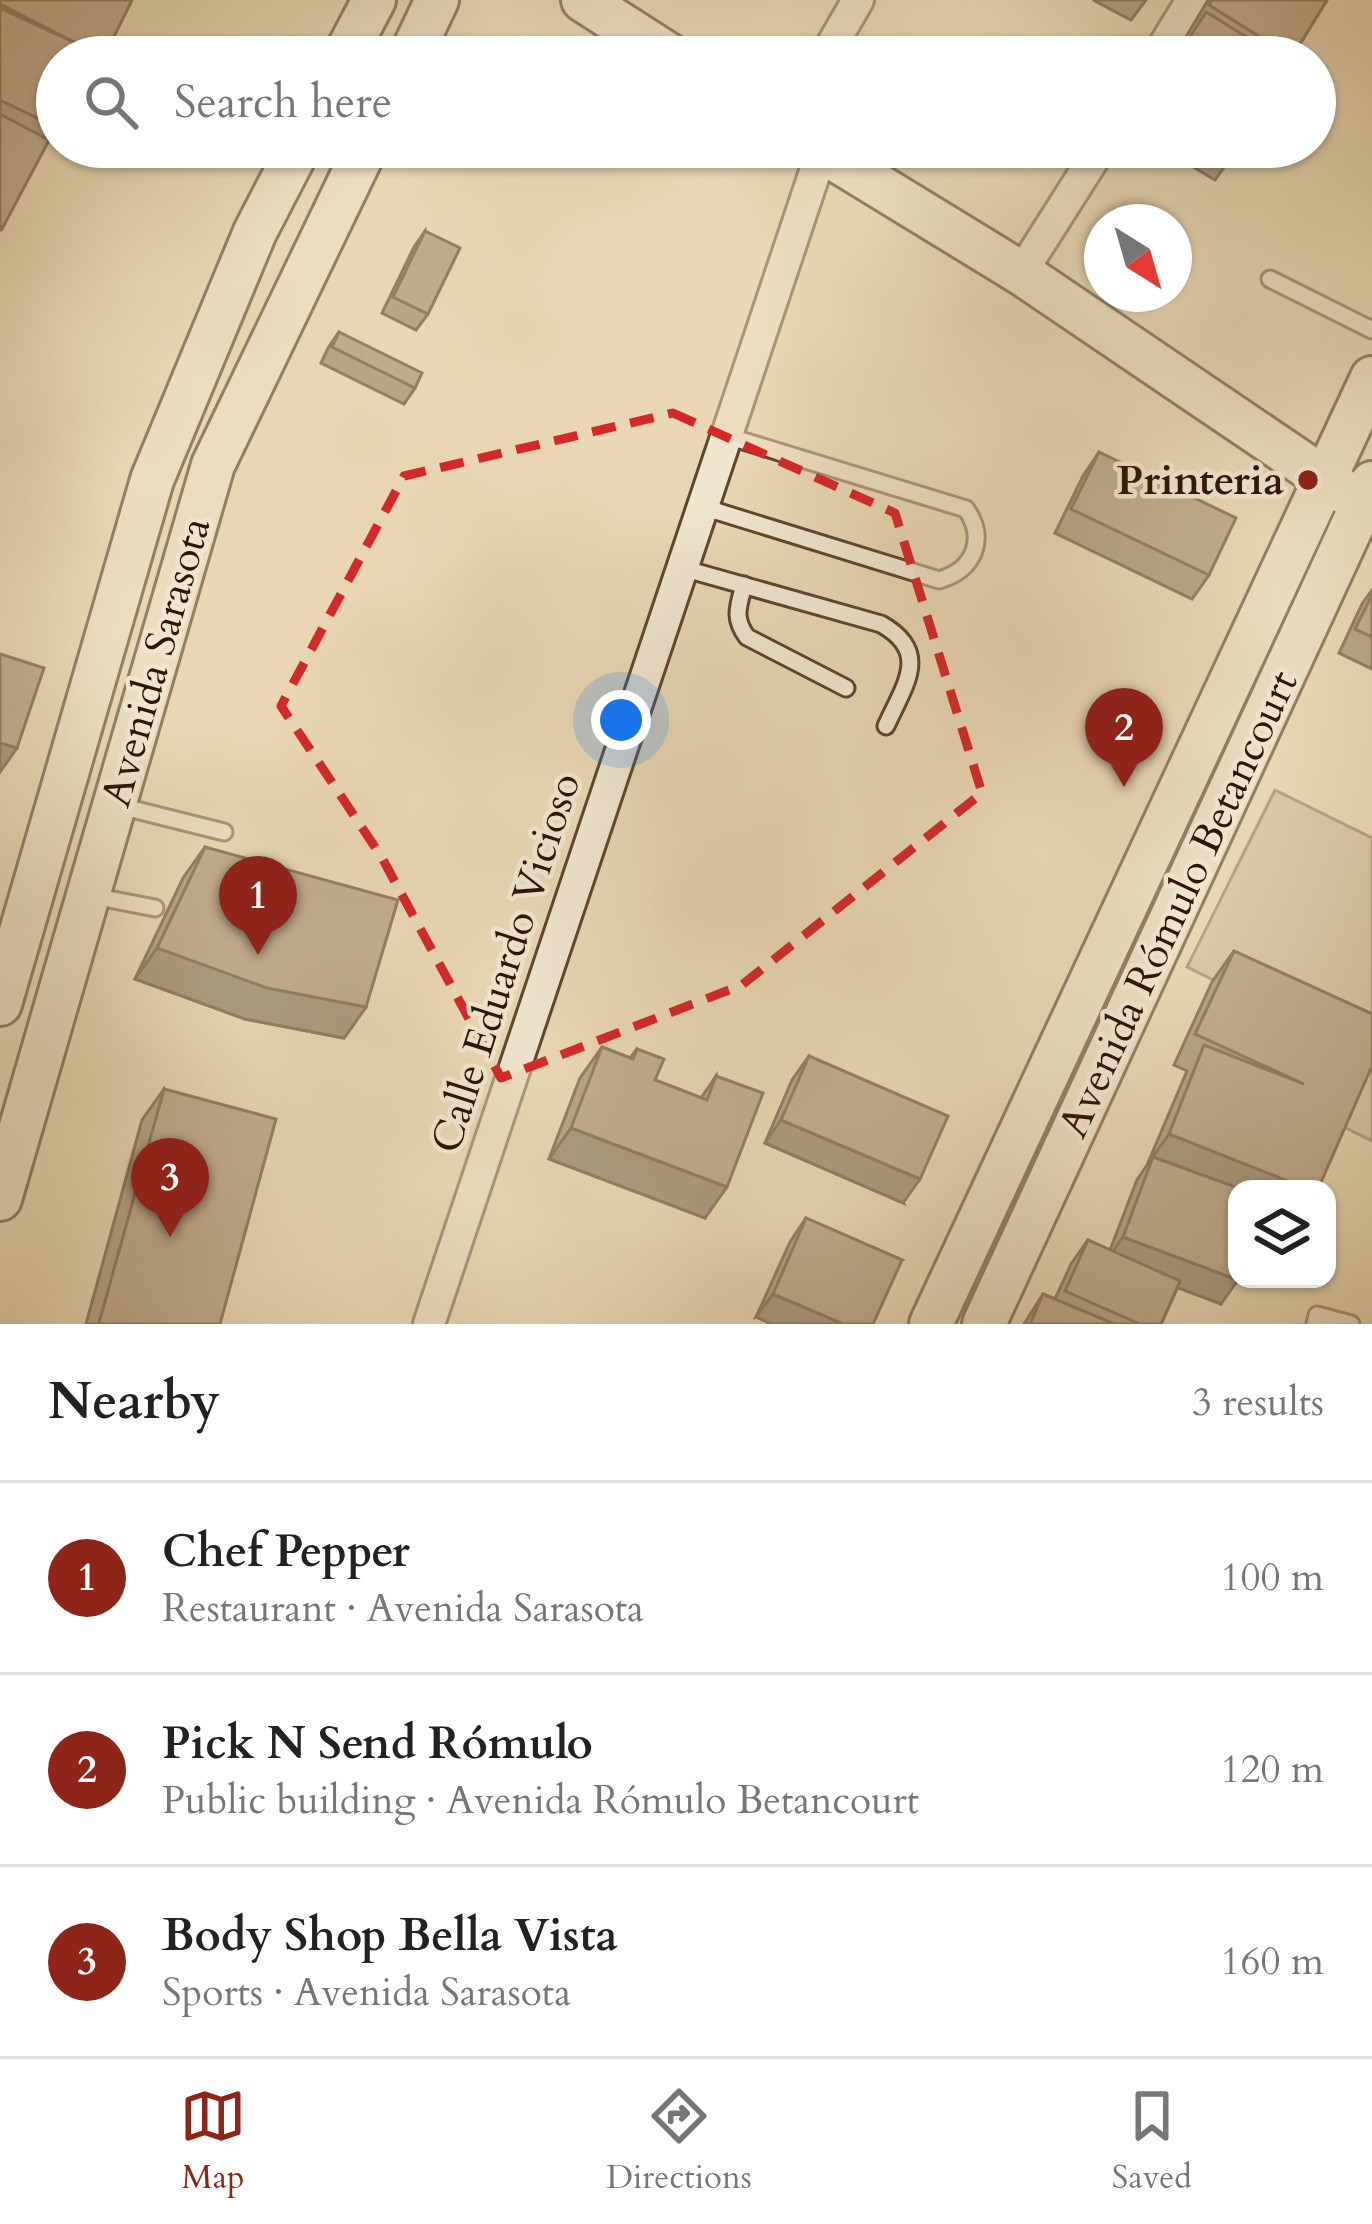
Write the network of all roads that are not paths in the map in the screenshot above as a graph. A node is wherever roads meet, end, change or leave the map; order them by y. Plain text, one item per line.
1 (374, 0) edge
2 (437, 0) edge
3 (583, 0) edge
4 (858, 0) edge
5 (1192, 0) edge
6 (355, 36) edge
7 (420, 36) edge
8 (639, 36) edge
9 (837, 36) edge
10 (1170, 36) edge
11 (287, 168) edge
12 (356, 168) edge
13 (812, 168) edge
14 (849, 168) edge
15 (1088, 168) edge
16 (1021, 273) junction
17 (1270, 279) dead end
18 (1372, 330) edge
19 (1372, 378) edge
20 (727, 436) junction
21 (1324, 477) junction
22 (1369, 499) edge
23 (703, 507) junction
24 (682, 568) junction
25 (744, 585) junction
26 (846, 688) dead end
27 (886, 726) dead end
28 (114, 804) junction
29 (224, 832) dead end
30 (88, 895) junction
31 (154, 908) dead end
32 (0, 1004) edge
33 (0, 1199) edge
34 (430, 1324) edge
35 (931, 1324) edge
36 (984, 1324) edge
37 (1316, 1324) edge
38 (1351, 1324) edge

1 - 6 main road
2 - 7 main road
3 - 8 main road
4 - 9 street
5 - 10 street
11 - 32 main road, Avenida Sarasota
12 - 28 main road, Avenida Sarasota
13 - 20 street, Calle Eduardo Vicioso
14 - 16 main road
15 - 16 street
16 - 21 main road
17 - 18 lane
19 - 21 main road, Avenida Rómulo Betancourt
20 - 23 street, Calle Eduardo Vicioso
20 - 23 lane
21 - 22 main road
21 - 35 main road, Avenida Rómulo Betancourt
22 - 36 main road, Avenida Rómulo Betancourt
23 - 24 street, Calle Eduardo Vicioso
24 - 25 lane
24 - 34 street, Calle Eduardo Vicioso
25 - 26 lane
25 - 27 lane
28 - 29 lane
28 - 30 main road, Avenida Sarasota
30 - 31 lane
30 - 33 main road, Avenida Sarasota
37 - 38 lane

